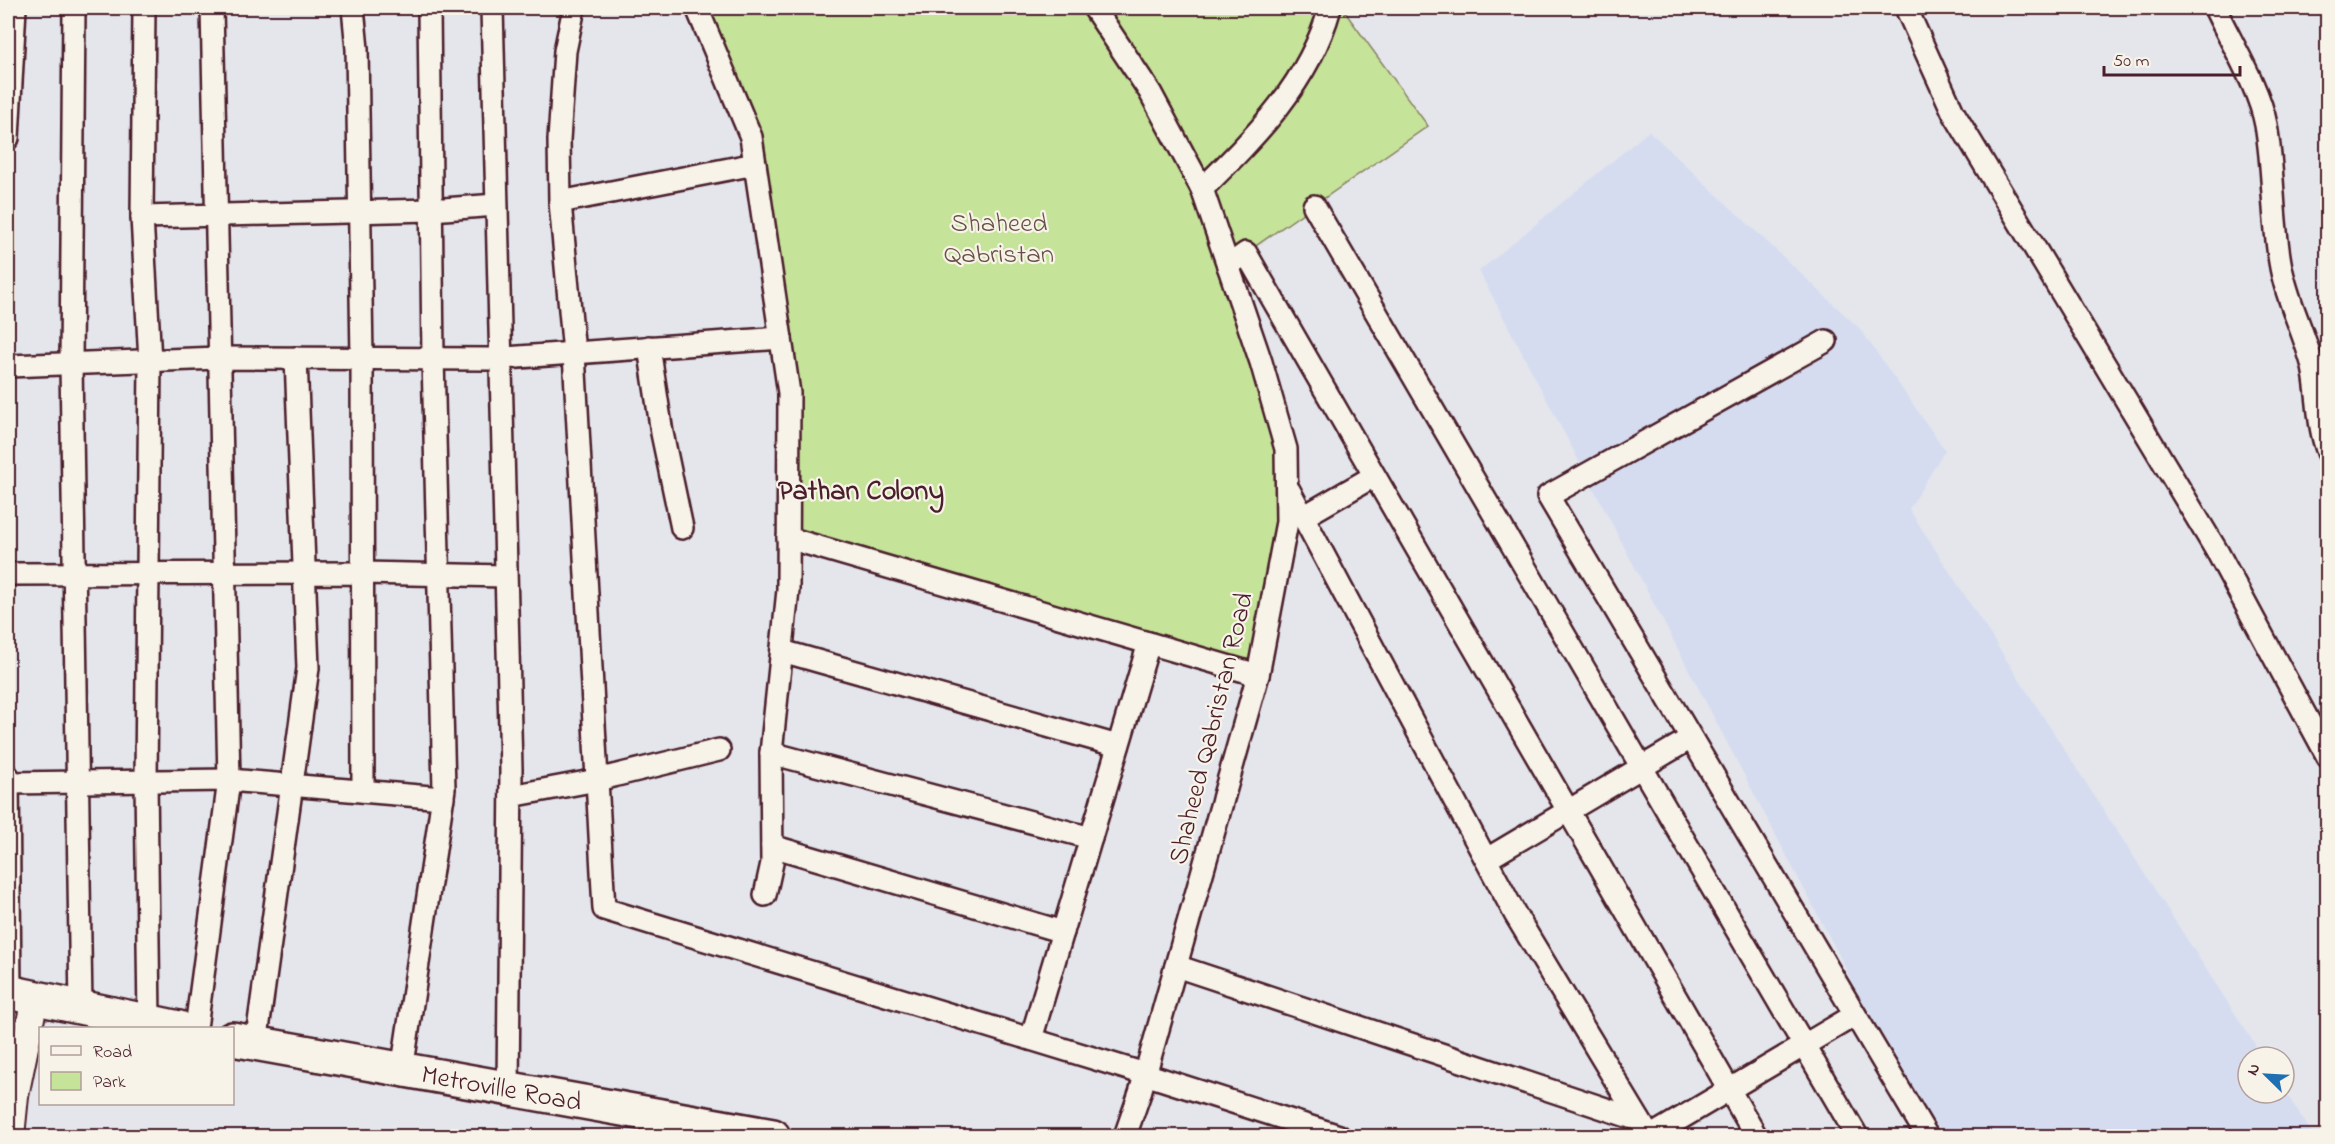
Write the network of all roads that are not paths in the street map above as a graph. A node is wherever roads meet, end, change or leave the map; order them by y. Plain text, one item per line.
1 (15, 8) edge
2 (74, 8) edge
3 (144, 8) edge
4 (212, 8) edge
5 (353, 8) edge
6 (429, 8) edge
7 (492, 8) edge
8 (574, 8) edge
9 (697, 8) edge
10 (1094, 8) edge
11 (1330, 8) edge
12 (1906, 8) edge
13 (2215, 8) edge
14 (8, 138) edge
15 (755, 164) junction
16 (1202, 189) junction
17 (560, 202) junction
18 (496, 205) junction
19 (1314, 206) dead end
20 (359, 210) junction
21 (431, 210) junction
22 (216, 216) junction
23 (142, 217) junction
24 (1228, 266) junction
25 (781, 338) junction
26 (1826, 341) dead end
27 (649, 347) junction
28 (574, 353) junction
29 (219, 358) junction
30 (296, 358) junction
31 (362, 358) junction
32 (433, 358) junction
33 (499, 358) junction
34 (150, 361) junction
35 (72, 364) junction
36 (8, 366) edge
37 (2328, 452) edge
38 (1374, 476) junction
39 (1287, 485) junction
40 (1303, 517) junction
41 (682, 528) dead end
42 (788, 538) junction
43 (304, 573) junction
44 (363, 573) junction
45 (8, 574) edge
46 (75, 574) junction
47 (148, 574) junction
48 (224, 574) junction
49 (439, 575) junction
50 (505, 576) junction
51 (1149, 643) junction
52 (782, 651) junction
53 (1258, 675) junction
54 (1691, 738) junction
55 (1118, 746) junction
56 (719, 750) dead end
57 (771, 753) junction
58 (2328, 757) edge
59 (1642, 767) junction
60 (8, 776) edge
61 (146, 780) junction
62 (229, 780) junction
63 (597, 780) junction
64 (8, 783) edge
65 (77, 784) junction
66 (292, 784) junction
67 (363, 791) junction
68 (511, 796) junction
69 (443, 798) junction
70 (1568, 811) junction
71 (1091, 838) junction
72 (772, 846) junction
73 (1487, 859) junction
74 (765, 895) dead end
75 (1063, 932) junction
76 (1176, 966) junction
77 (18, 995) edge
78 (81, 1008) junction
79 (1855, 1015) junction
80 (164, 1025) edge
81 (196, 1027) edge
82 (1031, 1039) junction
83 (244, 1042) edge
84 (1804, 1046) junction
85 (402, 1071) junction
86 (1145, 1074) junction
87 (508, 1090) junction
88 (1729, 1090) junction
89 (1647, 1131) edge
90 (750, 1135) edge
91 (11, 1137) edge
92 (1125, 1137) edge
93 (1339, 1137) edge
94 (1756, 1137) edge
95 (1857, 1137) edge
96 (1927, 1137) edge

1 - 14 street
2 - 35 street
3 - 23 street
4 - 22 street
5 - 20 street
6 - 21 street
7 - 18 street
8 - 17 street
9 - 15 street
10 - 16 street, Shaheed Qabristan Road
11 - 16 street
12 - 58 street
13 - 37 street
15 - 17 street
15 - 25 street
16 - 24 street, Shaheed Qabristan Road
17 - 28 street
18 - 21 street
18 - 33 street
19 - 59 street
20 - 21 street
20 - 22 street
20 - 31 street
21 - 32 street
22 - 23 street
22 - 29 street
23 - 34 street
24 - 38 street
24 - 39 street, Shaheed Qabristan Road
25 - 27 street
25 - 42 street
26 - 54 street
27 - 28 street
27 - 41 street
28 - 33 street
28 - 63 street
29 - 30 street
29 - 34 street
29 - 48 street
30 - 31 street
30 - 43 street
31 - 32 street
31 - 44 street
32 - 33 street
32 - 49 street
33 - 50 street
34 - 35 street
34 - 47 street
35 - 36 street
35 - 46 street
38 - 40 street
38 - 70 street
39 - 40 street
39 - 53 street, Shaheed Qabristan Road
40 - 73 street
42 - 51 street
42 - 52 street
43 - 44 street
43 - 48 street
43 - 66 street
44 - 49 street
44 - 67 street
45 - 46 street
46 - 47 street
46 - 65 street
47 - 48 street
47 - 61 street
48 - 62 street
49 - 50 street
49 - 69 street
50 - 68 street
51 - 53 street
51 - 55 street
52 - 55 street
52 - 57 street
53 - 76 street, Shaheed Qabristan Road
54 - 59 street
54 - 79 street
55 - 71 street
56 - 63 street
57 - 71 street
57 - 72 street
59 - 70 street
59 - 84 street
60 - 64 street
61 - 62 street
61 - 65 street
61 - 80 street
62 - 66 street
62 - 81 street
63 - 68 street
63 - 82 street
64 - 65 street
64 - 77 street
65 - 78 street
66 - 67 street
66 - 83 street
67 - 69 street
68 - 87 street
69 - 85 street
70 - 73 street
70 - 88 street
71 - 75 street
72 - 74 street
72 - 75 street
73 - 89 street
75 - 82 street
76 - 86 street, Shaheed Qabristan Road
76 - 89 street
77 - 78 main road
77 - 91 street
78 - 80 main road
79 - 84 street
79 - 96 street
82 - 86 street
83 - 85 main road, Metroville Road
84 - 88 street
84 - 95 street
85 - 87 main road, Metroville Road
86 - 92 street, Shaheed Qabristan Road
86 - 93 street
87 - 90 main road, Metroville Road
88 - 89 street
88 - 94 street

